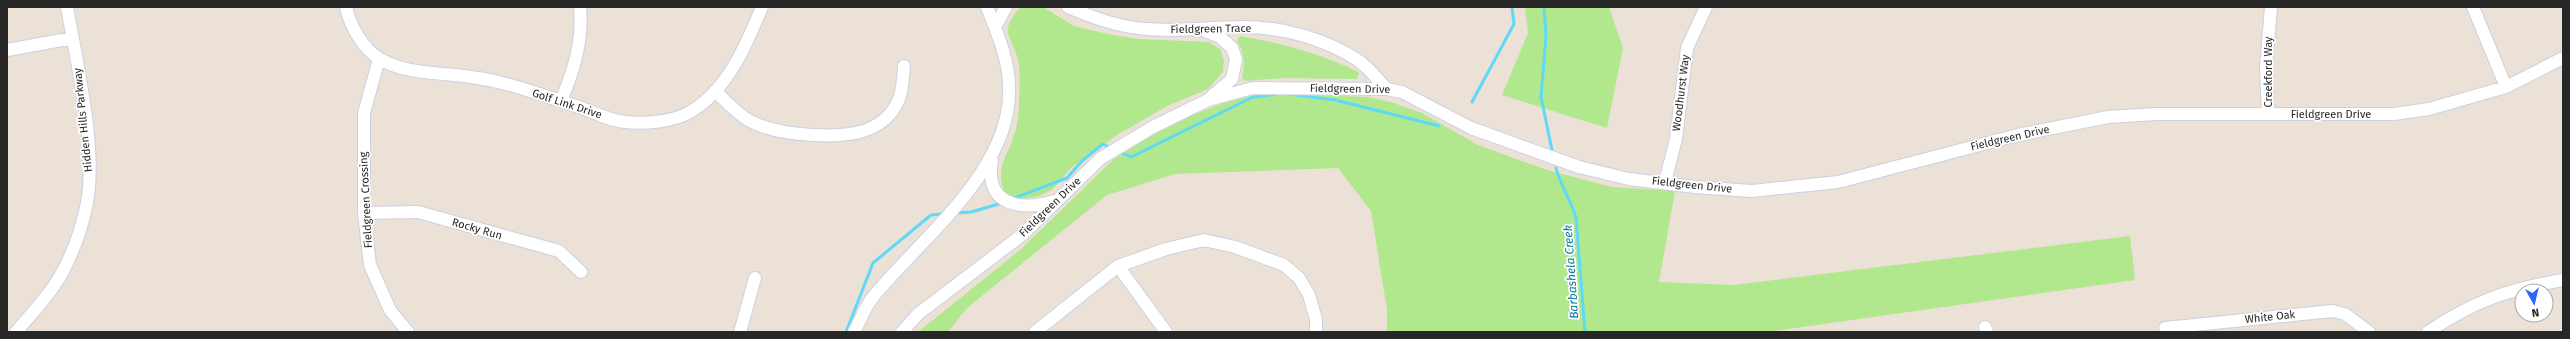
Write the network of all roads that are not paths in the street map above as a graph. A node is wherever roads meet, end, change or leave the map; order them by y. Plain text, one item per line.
1 (67, 7) edge
2 (346, 7) edge
3 (580, 7) edge
4 (762, 7) edge
5 (987, 7) edge
6 (1006, 7) edge
7 (1068, 7) edge
8 (1706, 7) edge
9 (2271, 7) edge
10 (2473, 7) edge
11 (995, 27) junction
12 (1202, 30) junction
13 (73, 38) junction
14 (7, 50) edge
15 (379, 58) junction
16 (2563, 58) edge
17 (904, 66) dead end
18 (2506, 87) junction
19 (1387, 89) junction
20 (715, 91) junction
21 (1208, 100) junction
22 (561, 101) junction
23 (2268, 114) junction
24 (993, 151) junction
25 (1665, 182) junction
26 (1055, 201) junction
27 (364, 213) junction
28 (1118, 266) junction
29 (581, 272) dead end
30 (755, 278) dead end
31 (2563, 280) edge
32 (2165, 328) dead end
33 (16, 332) edge
34 (408, 332) edge
35 (740, 332) edge
36 (854, 332) edge
37 (902, 332) edge
38 (1035, 332) edge
39 (1166, 332) edge
40 (1316, 332) edge
41 (2369, 332) edge
42 (2428, 332) edge

1 - 13 street, Hidden Hills Parkway
2 - 15 street, Golf Link Drive
3 - 22 street
4 - 20 street, Golf Link Drive
5 - 11 street
6 - 11 street
7 - 12 street, Fieldgreen Trace
8 - 25 street, Woodhurst Way
9 - 23 street, Creekford Way
10 - 18 street
11 - 24 street
12 - 19 street, Fieldgreen Trace
12 - 21 street
13 - 14 street
13 - 33 street, Hidden Hills Parkway
15 - 22 street, Golf Link Drive
15 - 27 street, Fieldgreen Crossing
16 - 18 street, Fieldgreen Drive
17 - 20 street
18 - 23 street, Fieldgreen Drive
19 - 21 street, Fieldgreen Drive
19 - 25 street, Fieldgreen Drive
20 - 22 street, Golf Link Drive
21 - 26 street, Fieldgreen Drive
23 - 25 street, Fieldgreen Drive
24 - 26 street
24 - 36 street
26 - 37 street, Fieldgreen Drive
27 - 29 street, Rocky Run
27 - 34 street, Fieldgreen Crossing
28 - 38 street
28 - 39 street
28 - 40 street
30 - 35 street
31 - 42 street
32 - 41 street, White Oak

